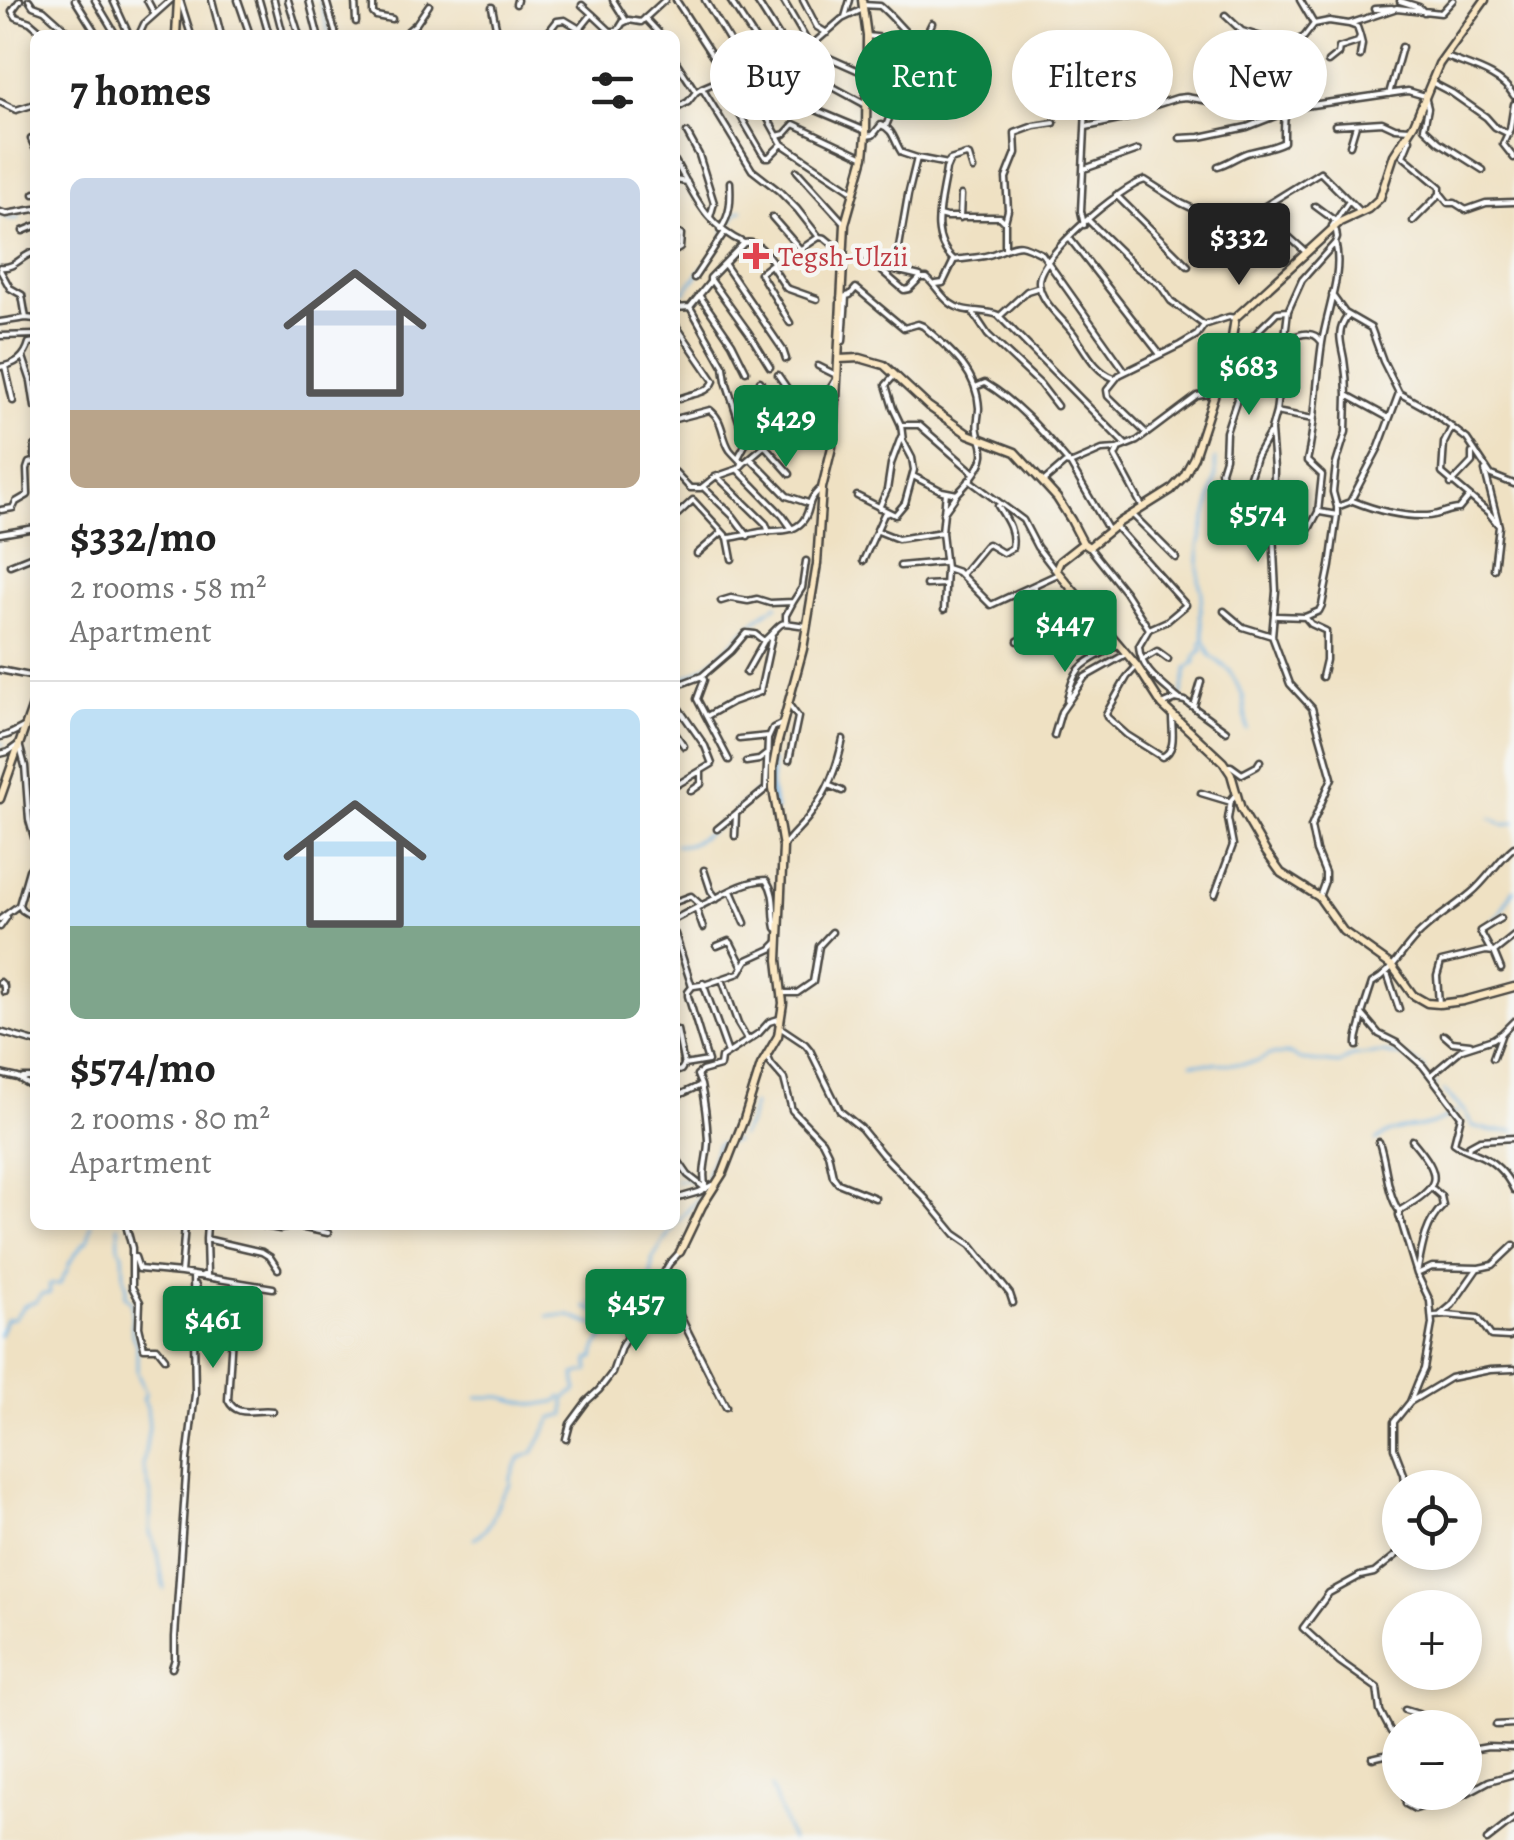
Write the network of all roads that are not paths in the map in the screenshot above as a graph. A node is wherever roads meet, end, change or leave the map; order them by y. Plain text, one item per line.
1 (20, 0) edge
2 (30, 0) edge
3 (75, 0) edge
4 (95, 0) edge
5 (113, 0) edge
6 (147, 0) edge
7 (173, 0) edge
8 (212, 0) edge
9 (238, 0) edge
10 (258, 0) edge
11 (274, 0) edge
12 (288, 0) edge
13 (309, 0) edge
14 (326, 0) edge
15 (355, 0) edge
16 (373, 0) edge
17 (613, 0) edge
18 (665, 0) edge
19 (676, 0) edge
20 (705, 0) edge
21 (730, 0) edge
22 (756, 0) edge
23 (783, 0) edge
24 (804, 0) edge
25 (850, 0) edge
26 (1300, 0) edge
27 (1453, 0) edge
28 (1400, 1) edge
29 (1484, 1) edge
30 (429, 5) dead end
31 (582, 5) dead end
32 (863, 5) edge
33 (492, 7) dead end
34 (1397, 8) junction
35 (1374, 9) dead end
36 (1424, 12) junction
37 (154, 14) junction
38 (592, 14) junction
39 (1225, 15) dead end
40 (846, 17) junction
41 (645, 18) junction
42 (392, 19) dead end
43 (356, 22) dead end
44 (932, 23) dead end
45 (623, 24) junction
46 (1314, 24) junction
47 (1349, 24) junction
48 (39, 30) edge
49 (66, 30) edge
50 (94, 30) edge
51 (113, 30) edge
52 (126, 30) edge
53 (142, 30) edge
54 (176, 30) edge
55 (188, 30) edge
56 (220, 30) edge
57 (248, 30) edge
58 (267, 30) edge
59 (282, 30) edge
60 (297, 30) edge
61 (317, 30) edge
62 (335, 30) edge
63 (409, 30) edge
64 (499, 30) edge
65 (550, 30) edge
66 (578, 30) edge
67 (582, 30) edge
68 (609, 30) edge
69 (618, 30) edge
70 (656, 30) edge
71 (722, 30) edge
72 (749, 30) edge
73 (775, 30) edge
74 (801, 30) edge
75 (823, 30) edge
76 (831, 30) edge
77 (866, 30) edge
78 (902, 30) edge
79 (928, 30) edge
80 (1241, 30) edge
81 (1309, 30) edge
82 (1360, 36) junction
83 (1402, 47) dead end
84 (710, 52) edge
85 (1360, 56) dead end
86 (1444, 56) junction
87 (1328, 62) dead end
88 (680, 69) edge
89 (1431, 82) junction
90 (710, 85) edge
91 (702, 88) junction
92 (696, 92) junction
93 (1389, 94) junction
94 (1425, 96) junction
95 (1514, 96) edge
96 (1193, 98) edge
97 (0, 102) edge
98 (1327, 103) edge
99 (1514, 104) edge
100 (30, 106) edge
101 (680, 106) edge
102 (743, 120) edge
103 (769, 120) edge
104 (835, 120) edge
105 (867, 120) edge
106 (890, 120) edge
107 (1086, 120) edge
108 (1266, 120) edge
109 (1284, 120) edge
110 (1054, 123) dead end
111 (1335, 125) dead end
112 (1356, 125) junction
113 (886, 126) junction
114 (1086, 127) junction
115 (1395, 128) junction
116 (1388, 132) dead end
117 (1409, 132) junction
118 (686, 133) dead end
119 (866, 134) junction
120 (1508, 134) junction
121 (777, 136) junction
122 (1180, 138) dead end
123 (782, 144) junction
124 (1350, 144) dead end
125 (1138, 150) dead end
126 (864, 157) junction
127 (917, 158) junction
128 (1514, 158) edge
129 (948, 164) junction
130 (1218, 166) dead end
131 (1084, 169) junction
132 (680, 170) edge
133 (973, 170) dead end
134 (1483, 170) dead end
135 (797, 172) dead end
136 (680, 181) edge
137 (687, 182) junction
138 (730, 182) dead end
139 (854, 192) junction
140 (1440, 192) junction
141 (961, 195) dead end
142 (1116, 195) junction
143 (1348, 201) junction
144 (1514, 202) edge
145 (1315, 206) dead end
146 (30, 210) edge
147 (1259, 210) junction
148 (1360, 212) junction
149 (3, 213) edge
150 (939, 215) junction
151 (710, 217) junction
152 (772, 217) dead end
153 (960, 218) junction
154 (1334, 220) junction
155 (1413, 221) dead end
156 (0, 222) edge
157 (1005, 222) junction
158 (1086, 222) junction
159 (845, 224) junction
160 (30, 228) edge
161 (1333, 230) junction
162 (24, 231) dead end
163 (722, 232) junction
164 (680, 234) dead end
165 (819, 237) junction
166 (1068, 238) junction
167 (744, 243) junction
168 (1335, 243) junction
169 (680, 248) edge
170 (1005, 248) junction
171 (800, 249) junction
172 (1307, 253) junction
173 (30, 255) edge
174 (842, 255) junction
175 (954, 260) junction
176 (773, 262) junction
177 (1047, 262) junction
178 (725, 265) junction
179 (876, 266) junction
180 (1188, 266) dead end
181 (0, 268) edge
182 (895, 270) junction
183 (694, 278) dead end
184 (927, 278) junction
185 (712, 280) junction
186 (934, 284) junction
187 (1040, 287) junction
188 (1332, 294) junction
189 (700, 295) junction
190 (843, 298) junction
191 (817, 299) dead end
192 (690, 307) junction
193 (680, 308) edge
194 (972, 311) junction
195 (1288, 311) junction
196 (998, 315) junction
197 (1348, 315) junction
198 (26, 318) junction
199 (30, 318) edge
200 (1235, 318) junction
201 (0, 322) edge
202 (790, 323) dead end
203 (1204, 325) junction
204 (680, 331) edge
205 (30, 335) edge
206 (0, 336) edge
207 (1285, 336) junction
208 (843, 341) dead end
209 (30, 342) edge
210 (1322, 343) junction
211 (1159, 353) junction
212 (23, 357) junction
213 (838, 358) junction
214 (786, 359) dead end
215 (2, 366) edge
216 (818, 366) dead end
217 (1244, 366) junction
218 (770, 367) dead end
219 (746, 372) dead end
220 (1125, 372) junction
221 (778, 375) dead end
222 (895, 376) junction
223 (837, 377) junction
224 (30, 378) edge
225 (1114, 378) junction
226 (760, 381) dead end
227 (975, 387) junction
228 (1216, 390) junction
229 (1398, 394) junction
230 (1347, 396) junction
231 (750, 397) dead end
232 (680, 398) edge
233 (13, 401) dead end
234 (1057, 406) dead end
235 (802, 410) junction
236 (1276, 412) junction
237 (792, 416) junction
238 (680, 418) edge
239 (1389, 418) junction
240 (1313, 419) junction
241 (784, 422) junction
242 (901, 425) junction
243 (1452, 427) junction
244 (1271, 430) junction
245 (902, 433) junction
246 (1147, 434) junction
247 (820, 438) dead end
248 (981, 440) junction
249 (767, 444) junction
250 (1124, 446) junction
251 (1472, 448) junction
252 (738, 458) junction
253 (751, 459) junction
254 (30, 462) edge
255 (743, 464) junction
256 (1070, 464) junction
257 (1484, 466) junction
258 (738, 470) junction
259 (974, 473) junction
260 (790, 474) dead end
261 (913, 476) junction
262 (680, 477) edge
263 (718, 477) junction
264 (970, 480) junction
265 (1250, 480) junction
266 (1043, 482) junction
267 (1452, 483) junction
268 (1514, 484) edge
269 (702, 488) junction
270 (822, 488) junction
271 (946, 492) junction
272 (958, 492) junction
273 (857, 496) dead end
274 (992, 498) junction
275 (1469, 498) junction
276 (693, 500) junction
277 (1352, 500) junction
278 (808, 503) junction
279 (1337, 507) junction
280 (879, 508) junction
281 (1143, 508) junction
282 (1, 510) edge
283 (680, 512) edge
284 (1318, 512) junction
285 (888, 513) junction
286 (944, 514) junction
287 (1132, 514) junction
288 (1338, 515) junction
289 (1254, 520) dead end
290 (1499, 526) junction
291 (1112, 528) junction
292 (30, 529) edge
293 (792, 529) junction
294 (1308, 529) dead end
295 (878, 531) junction
296 (722, 532) junction
297 (769, 532) junction
298 (942, 532) junction
299 (0, 534) edge
300 (748, 536) junction
301 (728, 538) junction
302 (1086, 545) junction
303 (697, 554) dead end
304 (30, 557) edge
305 (1176, 558) dead end
306 (732, 560) dead end
307 (806, 561) dead end
308 (864, 561) dead end
309 (10, 564) dead end
310 (945, 565) junction
311 (900, 566) dead end
312 (1494, 569) dead end
313 (1057, 572) junction
314 (962, 576) junction
315 (926, 584) dead end
316 (945, 584) junction
317 (1035, 585) junction
318 (721, 601) dead end
319 (793, 602) junction
320 (944, 610) dead end
321 (1224, 611) dead end
322 (1275, 616) junction
323 (1305, 617) junction
324 (786, 621) junction
325 (807, 626) junction
326 (1149, 630) junction
327 (773, 632) junction
328 (1272, 636) junction
329 (764, 641) junction
330 (1018, 642) dead end
331 (1118, 644) junction
332 (1126, 654) junction
333 (1168, 659) dead end
334 (1139, 663) junction
335 (0, 670) edge
336 (746, 673) dead end
337 (1146, 673) junction
338 (702, 676) junction
339 (30, 677) edge
340 (1322, 677) dead end
341 (1202, 682) dead end
342 (680, 684) edge
343 (1179, 700) junction
344 (1068, 702) junction
345 (788, 705) junction
346 (1162, 706) junction
347 (1194, 706) junction
348 (680, 710) edge
349 (1172, 715) junction
350 (707, 716) junction
351 (783, 723) junction
352 (30, 724) edge
353 (1226, 731) dead end
354 (770, 736) junction
355 (1054, 736) dead end
356 (0, 737) edge
357 (739, 739) dead end
358 (842, 739) dead end
359 (680, 740) edge
360 (19, 744) junction
361 (684, 746) dead end
362 (768, 753) junction
363 (0, 754) edge
364 (730, 760) dead end
365 (789, 760) dead end
366 (1260, 760) dead end
367 (746, 762) dead end
368 (1225, 766) junction
369 (700, 772) junction
370 (680, 783) edge
371 (828, 785) junction
372 (691, 791) dead end
373 (842, 791) dead end
374 (1201, 793) dead end
375 (1233, 798) junction
376 (0, 799) edge
377 (736, 814) junction
378 (30, 821) edge
379 (717, 829) dead end
380 (735, 836) dead end
381 (783, 847) junction
382 (1514, 847) edge
383 (30, 869) edge
384 (704, 870) dead end
385 (731, 891) junction
386 (1215, 894) dead end
387 (1320, 896) junction
388 (717, 899) junction
389 (680, 900) edge
390 (19, 905) junction
391 (699, 907) junction
392 (10, 913) junction
393 (30, 915) edge
394 (680, 916) edge
395 (1501, 918) dead end
396 (0, 919) edge
397 (745, 923) dead end
398 (0, 927) edge
399 (703, 928) dead end
400 (779, 930) junction
401 (832, 932) dead end
402 (1514, 936) edge
403 (779, 941) junction
404 (717, 946) dead end
405 (680, 949) edge
406 (1492, 952) junction
407 (743, 966) junction
408 (1392, 966) junction
409 (1500, 969) dead end
410 (1388, 974) junction
411 (722, 979) junction
412 (0, 982) edge
413 (703, 983) junction
414 (692, 986) junction
415 (1514, 986) edge
416 (4, 992) dead end
417 (782, 994) junction
418 (1439, 1004) junction
419 (1399, 1009) dead end
420 (1362, 1014) junction
421 (1514, 1021) edge
422 (779, 1023) junction
423 (0, 1032) edge
424 (1502, 1033) junction
425 (1444, 1035) dead end
426 (747, 1040) junction
427 (30, 1041) edge
428 (1480, 1043) junction
429 (1357, 1046) dead end
430 (728, 1053) junction
431 (767, 1055) junction
432 (680, 1058) edge
433 (1493, 1058) dead end
434 (684, 1065) junction
435 (680, 1070) edge
436 (0, 1074) edge
437 (1431, 1075) junction
438 (18, 1078) junction
439 (30, 1078) edge
440 (700, 1084) junction
441 (30, 1085) edge
442 (680, 1094) edge
443 (1514, 1138) edge
444 (1412, 1140) dead end
445 (1380, 1142) dead end
446 (1468, 1152) junction
447 (680, 1163) edge
448 (718, 1180) junction
449 (1432, 1188) junction
450 (706, 1189) junction
451 (1514, 1190) edge
452 (680, 1197) edge
453 (874, 1198) dead end
454 (1399, 1211) junction
455 (127, 1230) edge
456 (184, 1230) edge
457 (207, 1230) edge
458 (314, 1230) edge
459 (328, 1233) dead end
460 (206, 1240) junction
461 (1514, 1245) edge
462 (132, 1249) junction
463 (680, 1252) joint
464 (278, 1269) dead end
465 (1477, 1269) dead end
466 (181, 1273) junction
467 (1417, 1274) junction
468 (193, 1275) junction
469 (273, 1288) dead end
470 (650, 1299) junction
471 (1014, 1303) dead end
472 (1439, 1315) junction
473 (1432, 1318) junction
474 (232, 1334) junction
475 (1514, 1335) edge
476 (254, 1336) dead end
477 (164, 1358) dead end
478 (1514, 1368) edge
479 (1410, 1402) junction
480 (726, 1407) dead end
481 (274, 1411) dead end
482 (566, 1439) dead end
483 (1402, 1470) edge
484 (1382, 1567) edge
485 (172, 1668) dead end
486 (1382, 1714) edge
487 (1514, 1724) edge
488 (1496, 1725) dead end
489 (1482, 1748) edge
490 (1514, 1748) edge
491 (1382, 1756) edge
492 (1372, 1758) dead end
493 (1514, 1774) edge
494 (1482, 1785) edge
495 (1514, 1819) edge
496 (1486, 1840) edge

1 - 48 street
2 - 49 street
3 - 50 street
4 - 51 street
5 - 52 street
6 - 37 street
7 - 37 street
7 - 54 street
7 - 55 street
8 - 56 street
9 - 57 street
10 - 58 street
11 - 59 street
12 - 60 street
13 - 61 street
14 - 62 street
15 - 43 street
16 - 42 street
17 - 45 street
18 - 41 street
19 - 84 street
20 - 71 street
21 - 72 street
22 - 73 street
23 - 74 street
24 - 75 street
25 - 40 street
26 - 46 street
27 - 36 street
28 - 36 street
29 - 86 street
30 - 63 street
31 - 38 street
32 - 40 street
32 - 77 street
32 - 78 street
33 - 64 street
34 - 35 street
34 - 36 street
34 - 47 street
37 - 53 street
38 - 67 street
38 - 68 street
39 - 80 street
40 - 76 street
41 - 45 street
41 - 70 street
44 - 79 street
45 - 69 street
46 - 47 street
46 - 81 street
47 - 82 street
65 - 66 street
82 - 85 street
82 - 87 street
83 - 93 street
86 - 89 street
86 - 95 street
88 - 92 street
89 - 94 street
89 - 120 street
90 - 91 street
91 - 92 street
91 - 165 street
92 - 101 street
93 - 94 street
93 - 98 street
94 - 117 street
94 - 134 street
96 - 114 street
97 - 100 street
99 - 120 street
102 - 123 street
103 - 121 street
104 - 119 street
105 - 119 street
106 - 113 street
107 - 114 street
108 - 122 street
109 - 130 street
110 - 157 street
111 - 112 street
112 - 115 street
112 - 124 street
113 - 119 street
113 - 127 street
114 - 131 street
115 - 116 street
115 - 117 street
117 - 140 street
117 - 148 street
118 - 151 street
119 - 126 street
120 - 128 street
121 - 123 street
121 - 126 street
123 - 139 street
125 - 131 street
126 - 139 street
127 - 129 street
127 - 182 street
129 - 133 street
129 - 150 street
131 - 158 street
132 - 137 street
135 - 159 street
136 - 137 street
137 - 151 street
138 - 163 street
139 - 159 street
140 - 144 street
140 - 155 street
141 - 153 street
142 - 147 street
142 - 158 street
142 - 180 street
143 - 147 street
143 - 148 street
143 - 154 street
145 - 154 street
146 - 149 street
147 - 172 street
148 - 161 street
149 - 156 street
150 - 153 street
150 - 175 street
151 - 163 street
152 - 171 street
153 - 157 street
154 - 161 street
157 - 170 street
158 - 166 street
158 - 203 street
159 - 174 street
160 - 162 street
161 - 168 street
161 - 172 street
163 - 167 street
163 - 183 street
164 - 169 street
165 - 171 street
165 - 174 street
166 - 177 street
166 - 211 street
167 - 176 street
167 - 178 street
168 - 188 street
168 - 195 street
170 - 175 street
170 - 177 street
171 - 176 street
172 - 200 street
173 - 181 street
174 - 179 street
174 - 190 street
175 - 186 street
176 - 191 street
176 - 202 street
177 - 187 street
177 - 220 street
178 - 185 street
178 - 214 street
179 - 182 street
179 - 184 street
181 - 198 street
182 - 184 street
184 - 186 street
185 - 189 street
185 - 218 street
186 - 194 street
187 - 196 street
187 - 225 street
188 - 197 street
188 - 210 street
189 - 192 street
189 - 219 street
190 - 208 street
190 - 213 street
190 - 227 street
192 - 193 street
192 - 252 street
194 - 196 street
194 - 234 street
195 - 207 street
195 - 217 street
196 - 250 street
197 - 229 street
197 - 230 street
198 - 199 street
198 - 201 street
200 - 203 street
200 - 228 street
203 - 211 street
204 - 232 street
205 - 206 street
207 - 210 street
207 - 236 street
209 - 212 street
210 - 240 street
211 - 220 street
212 - 215 street
212 - 224 street
213 - 222 street
213 - 223 street
215 - 233 street
216 - 223 street
217 - 228 street
217 - 265 street
220 - 225 street
221 - 235 street
222 - 242 street
222 - 248 street
223 - 235 street
223 - 270 street
225 - 246 street
226 - 241 street
227 - 248 street
227 - 256 street
228 - 246 street
228 - 281 street
229 - 239 street
229 - 243 street
230 - 239 street
230 - 279 street
231 - 249 street
235 - 237 street
236 - 240 street
236 - 244 street
237 - 241 street
237 - 247 street
238 - 252 street
239 - 277 street
240 - 284 street
241 - 249 street
242 - 245 street
242 - 259 street
243 - 251 street
243 - 267 street
244 - 265 street
244 - 322 street
245 - 261 street
245 - 280 street
246 - 250 street
248 - 259 street
248 - 266 street
249 - 253 street
249 - 260 street
250 - 256 street
250 - 281 street
251 - 257 street
251 - 267 street
252 - 255 street
253 - 255 street
253 - 278 street
254 - 282 street
255 - 258 street
256 - 266 street
256 - 291 street
257 - 268 street
257 - 290 street
258 - 263 street
258 - 293 street
259 - 264 street
261 - 271 street
261 - 285 street
262 - 269 street
263 - 269 street
263 - 297 street
264 - 272 street
264 - 274 street
265 - 289 street
266 - 302 street
267 - 275 street
269 - 276 street
269 - 300 street
270 - 278 street
270 - 325 street
271 - 272 street
271 - 286 street
272 - 286 street
273 - 280 street
274 - 313 street
274 - 314 street
275 - 277 street
275 - 290 street
276 - 283 street
276 - 296 street
277 - 279 street
278 - 293 street
279 - 288 street
280 - 285 street
281 - 287 street
284 - 288 street
284 - 294 street
285 - 295 street
286 - 298 street
287 - 291 street
287 - 305 street
288 - 323 street
290 - 312 street
291 - 302 street
291 - 326 street
292 - 299 street
293 - 297 street
295 - 298 street
295 - 308 street
296 - 301 street
296 - 303 street
297 - 300 street
298 - 310 street
300 - 301 street
301 - 306 street
302 - 313 street
302 - 326 street
304 - 309 street
307 - 319 street
310 - 311 street
310 - 314 street
310 - 316 street
313 - 317 street
313 - 331 street
314 - 317 street
315 - 316 street
316 - 320 street
317 - 330 street
318 - 319 street
319 - 324 street
321 - 328 street
322 - 323 street
322 - 328 street
323 - 340 street
324 - 325 street
324 - 327 street
325 - 345 street
326 - 334 street
327 - 329 street
327 - 350 street
328 - 387 street
329 - 336 street
329 - 338 street
331 - 332 street
331 - 344 street
332 - 334 street
332 - 344 street
333 - 334 street
334 - 337 street
334 - 349 street
335 - 339 street
337 - 343 street
337 - 346 street
338 - 342 street
338 - 350 street
341 - 347 street
343 - 346 street
343 - 347 street
344 - 355 street
345 - 351 street
345 - 365 street
346 - 349 street
347 - 353 street
348 - 369 street
349 - 368 street
350 - 364 street
351 - 354 street
351 - 381 street
352 - 356 street
352 - 360 street
354 - 357 street
354 - 362 street
358 - 371 street
359 - 361 street
360 - 363 street
360 - 376 street
360 - 378 street
362 - 367 street
362 - 377 street
366 - 368 street
368 - 375 street
369 - 370 street
369 - 372 street
371 - 373 street
371 - 381 street
374 - 375 street
375 - 386 street
375 - 387 street
377 - 379 street
377 - 380 street
381 - 400 street
382 - 408 street
383 - 390 street
384 - 388 street
385 - 388 street
385 - 397 street
385 - 400 street
387 - 408 street
388 - 391 street
389 - 391 street
390 - 392 street
390 - 393 street
391 - 394 street
391 - 399 street
392 - 396 street
392 - 398 street
395 - 406 street
400 - 403 street
401 - 417 street
402 - 406 street
403 - 407 street
403 - 417 street
404 - 407 street
405 - 414 street
406 - 409 street
406 - 418 street
407 - 411 street
408 - 410 street
408 - 418 street
410 - 419 street
410 - 420 street
411 - 413 street
411 - 426 street
412 - 416 street
413 - 414 street
413 - 430 street
414 - 434 street
415 - 418 street
417 - 422 street
420 - 429 street
420 - 437 street
421 - 424 street
422 - 426 street
422 - 431 street
422 - 471 street
423 - 427 street
424 - 428 street
424 - 433 street
425 - 428 street
426 - 430 street
428 - 437 street
430 - 440 street
431 - 448 street
431 - 453 street
432 - 434 street
434 - 435 street
436 - 438 street
437 - 446 street
438 - 439 street
438 - 441 street
440 - 442 street
440 - 450 street
443 - 446 street
444 - 449 street
445 - 454 street
446 - 451 street
447 - 450 street
448 - 450 street
448 - 463 street
449 - 454 street
449 - 467 street
450 - 452 street
454 - 467 street
455 - 462 street
456 - 466 street
457 - 460 street
458 - 459 street
460 - 464 street
460 - 468 street
461 - 467 street
462 - 466 street
462 - 477 street
463 - 470 street
465 - 472 street
466 - 468 street
467 - 473 street
468 - 469 street
468 - 474 street
468 - 485 street
470 - 480 street
470 - 482 street
472 - 473 street
472 - 475 street
473 - 479 street
474 - 476 street
474 - 481 street
478 - 479 street
479 - 483 street
484 - 486 street
487 - 488 street
489 - 490 street
491 - 492 street
493 - 494 street
495 - 496 street

